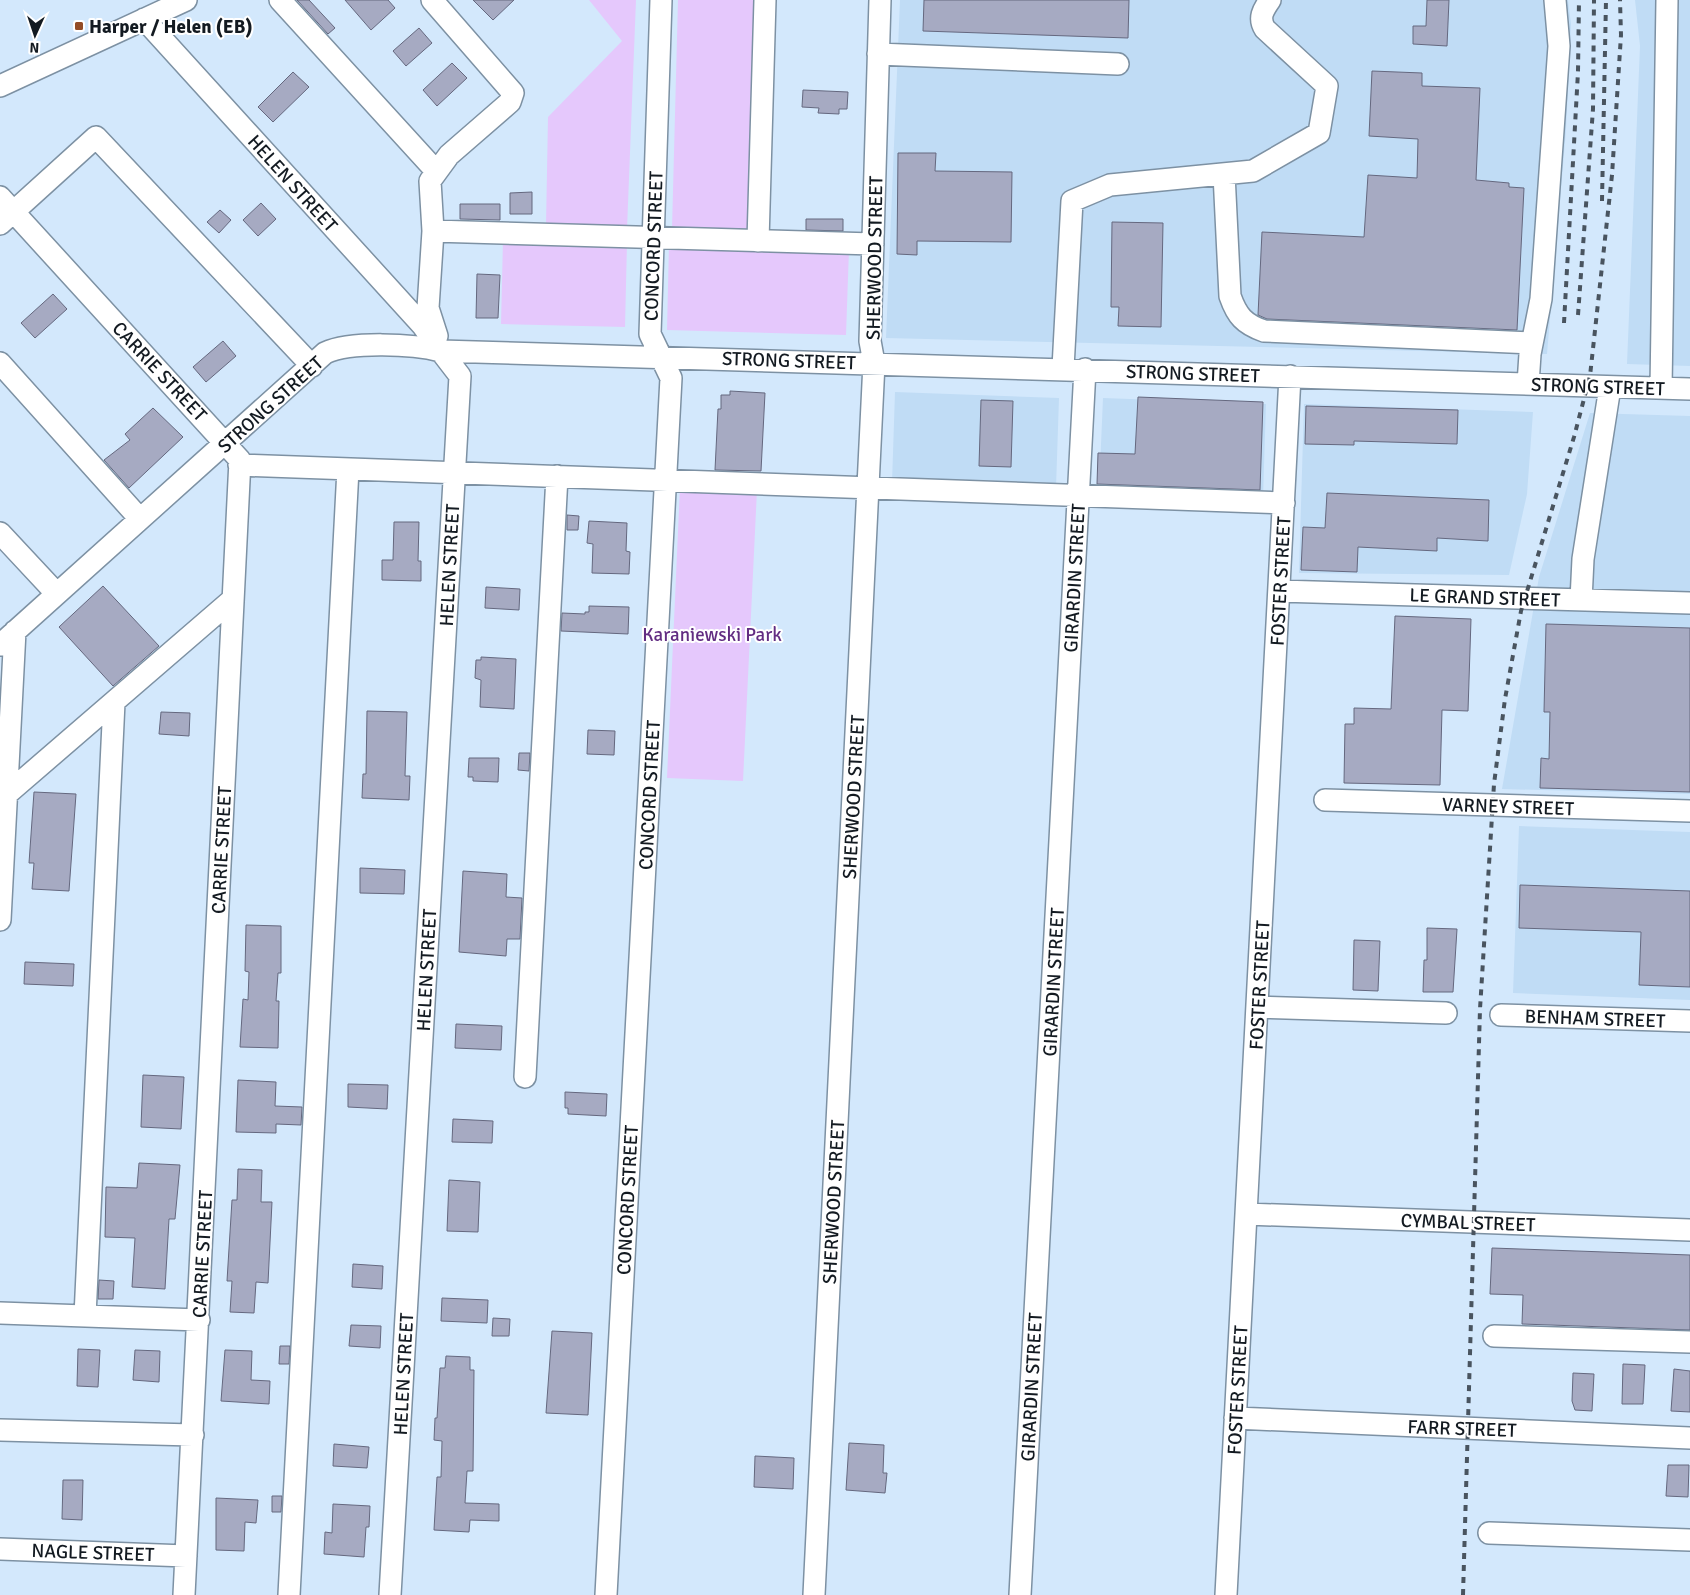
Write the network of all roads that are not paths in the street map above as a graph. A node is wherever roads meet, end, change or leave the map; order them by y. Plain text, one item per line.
1 (186, 0) edge
2 (280, 0) edge
3 (432, 0) edge
4 (660, 0) edge
5 (765, 0) edge
6 (880, 0) edge
7 (1270, 0) edge
8 (1555, 0) edge
9 (1667, 0) edge
10 (144, 19) junction
11 (878, 54) junction
12 (1118, 64) dead end
13 (0, 86) edge
14 (436, 171) junction
15 (1224, 174) junction
16 (4, 211) edge
17 (433, 231) junction
18 (653, 238) junction
19 (758, 241) junction
20 (873, 244) junction
21 (1532, 343) junction
22 (441, 350) junction
23 (661, 356) junction
24 (874, 362) junction
25 (0, 363) edge
26 (312, 366) junction
27 (1063, 368) junction
28 (1085, 369) junction
29 (1290, 376) junction
30 (1528, 384) junction
31 (1610, 386) junction
32 (1661, 388) junction
33 (1690, 389) edge
34 (226, 443) junction
35 (239, 465) junction
36 (348, 469) junction
37 (454, 473) junction
38 (557, 476) junction
39 (666, 479) junction
40 (868, 488) junction
41 (1079, 496) junction
42 (1284, 503) junction
43 (140, 519) junction
44 (0, 533) edge
45 (1280, 591) junction
46 (56, 594) junction
47 (233, 599) junction
48 (1580, 600) junction
49 (1690, 604) edge
50 (8, 638) edge
51 (114, 702) junction
52 (7, 794) junction
53 (1325, 800) dead end
54 (1690, 811) edge
55 (0, 920) edge
56 (1258, 1007) junction
57 (1446, 1013) dead end
58 (1500, 1015) dead end
59 (1690, 1021) edge
60 (524, 1077) dead end
61 (1246, 1214) junction
62 (1690, 1230) edge
63 (0, 1313) edge
64 (85, 1316) junction
65 (199, 1320) junction
66 (1494, 1336) dead end
67 (1690, 1342) edge
68 (1235, 1418) junction
69 (0, 1430) edge
70 (193, 1435) junction
71 (1690, 1438) edge
72 (1489, 1533) dead end
73 (1690, 1540) edge
74 (0, 1549) edge
75 (186, 1556) junction
76 (184, 1595) edge
77 (289, 1595) edge
78 (390, 1595) edge
79 (606, 1595) edge
80 (814, 1595) edge
81 (1020, 1595) edge
82 (1226, 1595) edge

1 - 10 street
2 - 14 street
3 - 14 street
4 - 18 street, CONCORD STREET
5 - 19 street
6 - 11 street, SHERWOOD STREET
7 - 15 street
8 - 21 street
9 - 32 street
10 - 13 street
10 - 22 street, HELEN STREET
11 - 12 street
11 - 20 street, SHERWOOD STREET
14 - 17 street
15 - 21 street
15 - 27 street
16 - 26 street
16 - 34 street, CARRIE STREET
17 - 18 street
17 - 22 street
18 - 19 street
18 - 23 street, CONCORD STREET
19 - 20 street
20 - 24 street, SHERWOOD STREET
21 - 30 street
22 - 23 street, STRONG STREET
22 - 26 street, STRONG STREET
22 - 37 street, HELEN STREET
23 - 24 street, STRONG STREET
23 - 39 street, CONCORD STREET
24 - 27 street, STRONG STREET
24 - 40 street, SHERWOOD STREET
25 - 43 street
26 - 34 street, STRONG STREET
27 - 28 street, STRONG STREET
28 - 29 street, STRONG STREET
28 - 41 street, GIRARDIN STREET
29 - 30 street, STRONG STREET
29 - 42 street, FOSTER STREET
30 - 31 street, STRONG STREET
31 - 32 street, STRONG STREET
31 - 48 street
32 - 33 street, STRONG STREET
34 - 35 street, CARRIE STREET
34 - 43 street, STRONG STREET
35 - 36 street
35 - 47 street, CARRIE STREET
36 - 37 street
36 - 77 street
37 - 38 street
37 - 78 street, HELEN STREET
38 - 39 street
38 - 60 street
39 - 40 street
39 - 79 street, CONCORD STREET
40 - 41 street
40 - 80 street, SHERWOOD STREET
41 - 42 street
41 - 81 street, GIRARDIN STREET
42 - 45 street, FOSTER STREET
43 - 46 street, STRONG STREET
44 - 46 street
45 - 48 street, LE GRAND STREET
45 - 56 street, FOSTER STREET
46 - 50 street, STRONG STREET
47 - 51 street
47 - 65 street, CARRIE STREET
48 - 49 street, LE GRAND STREET
50 - 52 street
51 - 52 street
51 - 64 street
52 - 55 street
53 - 54 street, VARNEY STREET
56 - 57 street
56 - 61 street, FOSTER STREET
58 - 59 street, BENHAM STREET
61 - 62 street, CYMBAL STREET
61 - 68 street, FOSTER STREET
63 - 64 street
64 - 65 street
65 - 70 street, CARRIE STREET
66 - 67 street
68 - 71 street, FARR STREET
68 - 82 street, FOSTER STREET
69 - 70 street
70 - 75 street, CARRIE STREET
72 - 73 street
74 - 75 street, NAGLE STREET
75 - 76 street, CARRIE STREET

